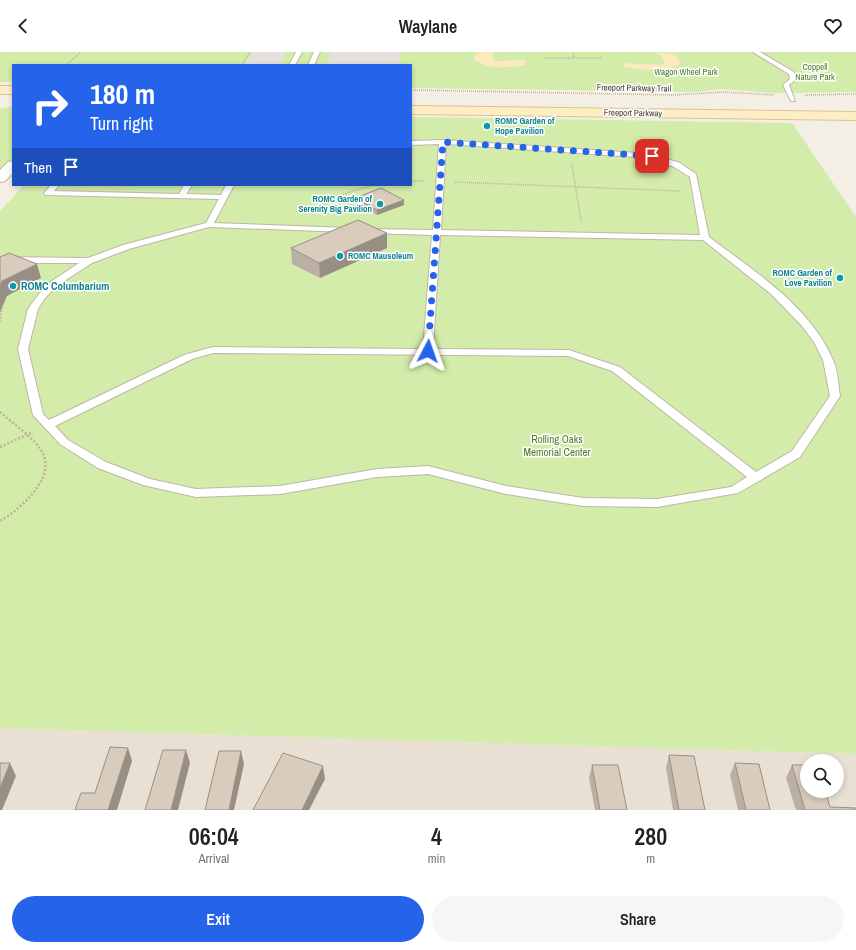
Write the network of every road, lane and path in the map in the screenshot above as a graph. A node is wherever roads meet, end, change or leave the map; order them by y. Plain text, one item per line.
1 (81, 52) edge
2 (250, 52) edge
3 (299, 52) edge
4 (317, 52) edge
5 (573, 52) edge
6 (756, 52) edge
7 (544, 58) dead end
8 (574, 58) junction
9 (602, 58) dead end
10 (67, 64) edge
11 (243, 64) edge
12 (293, 64) edge
13 (311, 64) edge
14 (0, 90) edge
15 (12, 90) edge
16 (412, 90) edge
17 (856, 94) edge
18 (792, 98) junction
19 (778, 100) dead end
20 (809, 100) dead end
21 (412, 110) edge
22 (809, 116) junction
23 (856, 116) edge
24 (443, 142) junction
25 (412, 143) edge
26 (570, 150) junction
27 (12, 166) edge
28 (0, 178) edge
29 (440, 182) junction
30 (54, 186) edge
31 (187, 186) edge
32 (230, 186) edge
33 (371, 186) edge
34 (576, 187) junction
35 (696, 192) junction
36 (181, 196) junction
37 (224, 197) junction
38 (209, 225) junction
39 (305, 229) junction
40 (437, 233) junction
41 (583, 236) junction
42 (705, 238) junction
43 (0, 260) edge
44 (89, 261) junction
45 (3, 301) dead end
46 (0, 320) edge
47 (428, 351) junction
48 (0, 412) edge
49 (48, 425) junction
50 (26, 435) junction
51 (0, 447) edge
52 (756, 478) junction
53 (0, 521) edge

1 - 10 path
2 - 11 path
3 - 12 lane
4 - 13 lane
5 - 8 path
6 - 18 lane
7 - 8 path
8 - 9 path
14 - 15 main road
16 - 18 path, Freeport Parkway Trail
17 - 18 path, Freeport Parkway Trail
18 - 19 main road
18 - 20 main road
18 - 22 main road
21 - 22 main road, Freeport Parkway
22 - 23 main road, Freeport Parkway
24 - 25 lane
24 - 26 lane
24 - 29 lane
26 - 34 path
26 - 35 lane
27 - 28 street
29 - 34 path
29 - 40 lane
30 - 36 lane
31 - 36 lane
32 - 37 lane
33 - 39 path
34 - 35 path
34 - 41 path
35 - 42 lane
36 - 37 lane
37 - 38 lane
38 - 39 lane
38 - 44 lane
39 - 40 lane
40 - 41 lane
40 - 47 lane
41 - 42 lane
42 - 52 lane
43 - 44 lane
44 - 49 lane
45 - 46 path
47 - 49 lane
47 - 52 lane
48 - 50 path
49 - 50 path
49 - 52 lane
50 - 51 path
50 - 53 path

